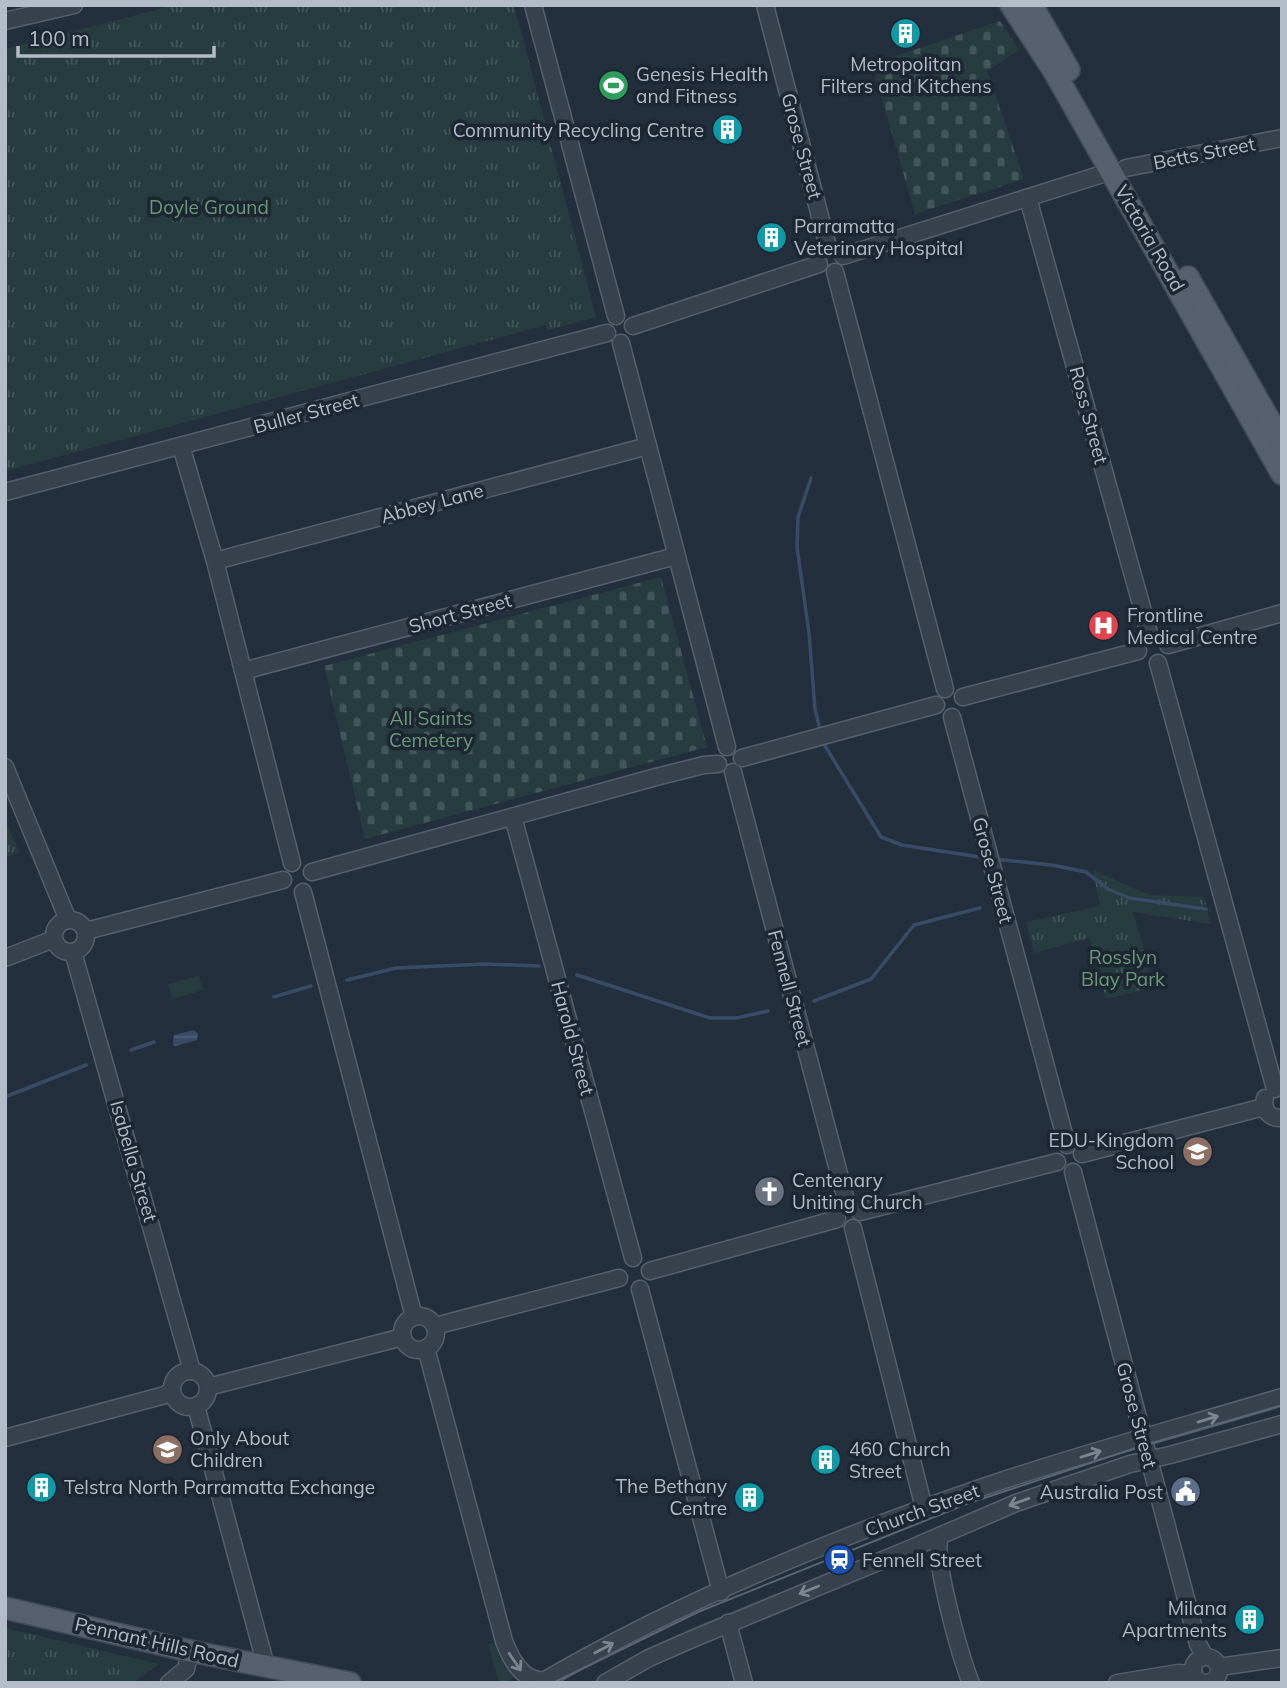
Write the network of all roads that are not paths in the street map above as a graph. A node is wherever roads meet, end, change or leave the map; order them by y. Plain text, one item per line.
1 (533, 5) edge
2 (765, 5) edge
3 (1012, 5) edge
4 (1032, 5) edge
5 (68, 6) edge
6 (5, 21) edge
7 (1282, 138) edge
8 (1119, 170) junction
9 (1028, 198) junction
10 (828, 247) junction
11 (844, 256) junction
12 (819, 264) junction
13 (835, 272) junction
14 (616, 316) junction
15 (633, 326) junction
16 (607, 333) junction
17 (621, 343) junction
18 (1282, 442) edge
19 (181, 446) junction
20 (648, 446) junction
21 (1282, 474) edge
22 (5, 492) edge
23 (676, 556) junction
24 (215, 561) junction
25 (1282, 613) edge
26 (1149, 633) junction
27 (1168, 645) junction
28 (1139, 652) junction
29 (1158, 663) junction
30 (243, 671) junction
31 (945, 690) junction
32 (963, 697) junction
33 (936, 705) junction
34 (952, 717) junction
35 (727, 747) junction
36 (742, 758) junction
37 (718, 764) junction
38 (5, 767) edge
39 (733, 772) junction
40 (513, 817) junction
41 (292, 863) junction
42 (312, 872) junction
43 (283, 880) junction
44 (303, 892) junction
45 (68, 920) junction
46 (86, 932) junction
47 (54, 939) junction
48 (73, 952) junction
49 (5, 958) edge
50 (1278, 1089) edge
51 (1264, 1107) junction
52 (1282, 1118) edge
53 (1067, 1145) junction
54 (1082, 1154) junction
55 (1057, 1162) junction
56 (1073, 1172) junction
57 (853, 1208) junction
58 (837, 1219) junction
59 (853, 1228) junction
60 (633, 1258) junction
61 (650, 1271) junction
62 (619, 1278) junction
63 (640, 1289) junction
64 (414, 1317) junction
65 (435, 1326) junction
66 (403, 1337) junction
67 (426, 1348) junction
68 (192, 1371) junction
69 (208, 1387) junction
70 (172, 1390) junction
71 (1282, 1397) edge
72 (196, 1406) junction
73 (1282, 1424) edge
74 (5, 1438) edge
75 (1143, 1438) junction
76 (1149, 1458) junction
77 (924, 1507) junction
78 (940, 1536) junction
79 (721, 1592) junction
80 (5, 1608) edge
81 (728, 1623) junction
82 (190, 1651) junction
83 (1205, 1657) junction
84 (1282, 1658) edge
85 (265, 1666) junction
86 (1219, 1667) junction
87 (1205, 1681) edge
88 (542, 1682) edge
89 (169, 1683) edge
90 (350, 1683) edge
91 (605, 1683) edge
92 (744, 1683) edge
93 (971, 1683) edge
94 (1117, 1683) edge

1 - 14 street
2 - 10 street, Grose Street
3 - 8 main road, Victoria Road
4 - 8 main road, Victoria Road
5 - 6 street
7 - 8 street, Betts Street
8 - 9 street
8 - 18 main road, Victoria Road
8 - 21 main road, Victoria Road
9 - 11 street
9 - 26 street, Ross Street
10 - 11 street
10 - 12 street
11 - 13 street
12 - 13 street
12 - 15 street
13 - 31 street
14 - 15 street
14 - 16 street
15 - 17 street
16 - 17 street
16 - 19 street, Buller Street
17 - 20 street
19 - 22 street, Buller Street
19 - 24 street
20 - 23 street
20 - 24 street, Abbey Lane
23 - 30 street, Short Street
23 - 35 street
24 - 30 street
25 - 27 street
26 - 27 street
26 - 28 street
27 - 29 street
28 - 29 street
28 - 32 street
29 - 50 street
30 - 41 street
31 - 32 street
31 - 33 street
32 - 34 street
33 - 34 street
33 - 36 street
34 - 53 street, Grose Street
35 - 36 street
35 - 37 street
36 - 39 street
37 - 39 street
37 - 40 street
38 - 45 street
39 - 57 street, Fennell Street
40 - 42 street
40 - 60 street, Harold Street
41 - 42 street
41 - 43 street
42 - 44 street
43 - 44 street
43 - 46 street
44 - 64 street
45 - 46 street
45 - 47 street
46 - 48 street
47 - 48 street
47 - 49 street
48 - 68 street, Isabella Street
50 - 51 street
51 - 52 street
51 - 54 street
53 - 54 street
53 - 55 street
54 - 56 street
55 - 56 street
55 - 57 street
56 - 75 street, Grose Street
57 - 58 street
57 - 59 street
58 - 59 street
58 - 61 street
59 - 77 street
60 - 61 street
60 - 62 street
61 - 63 street
62 - 63 street
62 - 65 street
63 - 79 street
64 - 65 street
64 - 66 street
65 - 67 street
66 - 67 street
66 - 69 street
67 -> 88 street
68 - 69 street
68 - 70 street
69 - 72 street
70 - 72 street
70 - 74 street
75 -> 71 street, Church Street
72 - 85 street
73 - 76 street, Church Street
75 - 76 street, Grose Street
77 -> 75 street, Church Street
76 -> 78 street, Church Street
76 - 83 street, Grose Street
77 - 79 street, Church Street
78 -> 81 street, Church Street
78 - 93 street
88 -> 79 street, Church Street
80 - 82 main road, Pennant Hills Road
81 - 91 street, Church Street
81 - 92 street
82 - 85 main road, Pennant Hills Road
82 - 89 street
83 - 86 street
83 - 87 street
84 - 86 street
85 - 90 main road, Pennant Hills Road
86 - 87 street
87 - 94 street

